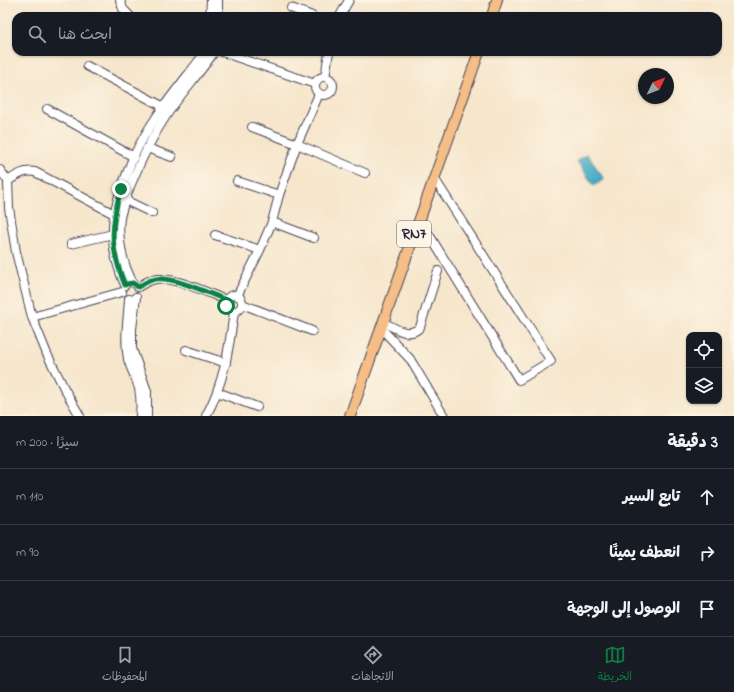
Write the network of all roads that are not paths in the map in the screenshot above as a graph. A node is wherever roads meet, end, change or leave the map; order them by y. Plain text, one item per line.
1 (120, 0) edge
2 (211, 0) edge
3 (218, 0) edge
4 (349, 0) edge
5 (498, 0) edge
6 (291, 8) dead end
7 (126, 12) edge
8 (210, 12) edge
9 (218, 12) edge
10 (302, 12) edge
11 (342, 12) edge
12 (494, 12) edge
13 (206, 56) edge
14 (206, 56) edge
15 (234, 56) edge
16 (328, 56) edge
17 (478, 56) edge
18 (87, 66) dead end
19 (324, 77) junction
20 (315, 84) junction
21 (319, 94) junction
22 (164, 107) junction
23 (47, 109) dead end
24 (252, 127) dead end
25 (297, 144) junction
26 (147, 148) junction
27 (134, 157) junction
28 (172, 158) dead end
29 (0, 170) edge
30 (365, 173) dead end
31 (434, 178) junction
32 (8, 181) junction
33 (237, 181) dead end
34 (280, 194) junction
35 (125, 200) junction
36 (152, 213) dead end
37 (114, 214) junction
38 (420, 220) junction
39 (272, 222) junction
40 (113, 234) junction
41 (215, 235) dead end
42 (314, 238) dead end
43 (71, 244) dead end
44 (260, 250) junction
45 (438, 271) dead end
46 (129, 287) junction
47 (237, 296) junction
48 (132, 298) junction
49 (226, 300) junction
50 (242, 304) junction
51 (234, 312) junction
52 (32, 317) junction
53 (382, 325) junction
54 (312, 331) dead end
55 (186, 350) dead end
56 (226, 363) junction
57 (217, 392) junction
58 (257, 406) dead end
59 (80, 416) edge
60 (140, 416) edge
61 (147, 416) edge
62 (206, 416) edge
63 (350, 416) edge
64 (444, 416) edge

1 - 7 street
2 - 8 street
3 - 9 street
4 - 11 street
5 - 12 main road
6 - 10 street
13 - 22 street
14 - 26 street
15 - 20 street
16 - 19 street
17 - 31 main road, RN7
18 - 22 street
19 - 20 street
19 - 21 street
20 - 21 street
21 - 25 street
22 - 27 street
23 - 27 street
24 - 25 street
25 - 30 street
25 - 34 street
26 - 28 street
26 - 35 street
27 - 37 street
29 - 32 street
31 - 38 main road, RN7
31 - 38 street
32 - 37 street
32 - 52 street
33 - 34 street
34 - 39 street
35 - 36 street
35 - 46 street
37 - 40 street
38 - 53 main road, RN7
39 - 42 street
39 - 44 street
40 - 43 street
40 - 46 street
41 - 44 street
44 - 47 street
45 - 53 street
46 - 48 street
46 - 48 street
46 - 49 street
46 - 52 street
47 - 49 street
47 - 50 street
48 - 60 street
48 - 61 street
49 - 51 street
50 - 51 street
50 - 54 street
51 - 56 street
52 - 59 street
53 - 63 main road, RN7
53 - 64 street
55 - 56 street
56 - 57 street
57 - 58 street
57 - 62 street

